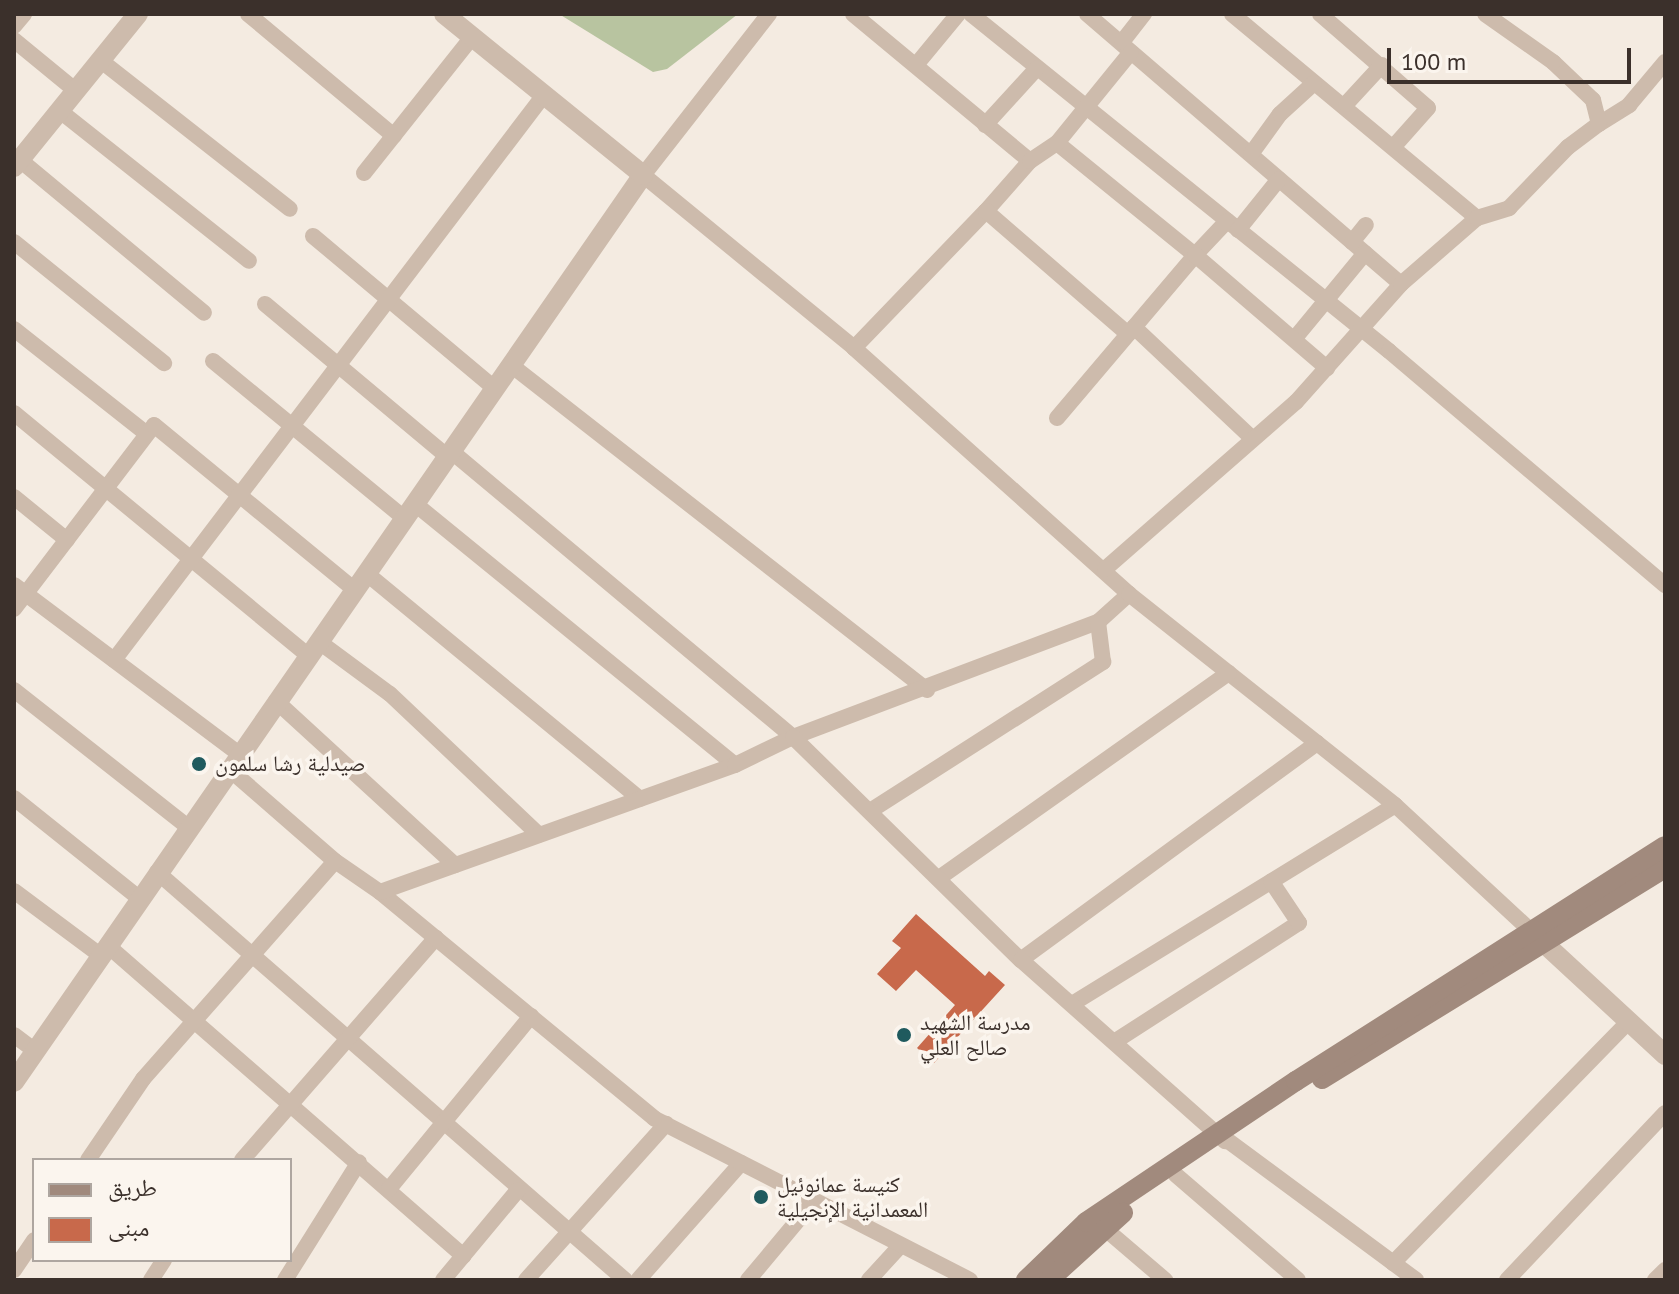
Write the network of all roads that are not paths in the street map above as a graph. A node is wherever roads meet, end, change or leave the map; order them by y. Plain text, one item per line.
1 (24, 14) edge
2 (138, 14) edge
3 (248, 14) edge
4 (444, 14) edge
5 (769, 14) edge
6 (853, 14) edge
7 (958, 14) edge
8 (971, 14) edge
9 (1087, 14) edge
10 (1144, 14) edge
11 (1232, 14) edge
12 (1320, 14) edge
13 (1485, 14) edge
14 (14, 26) edge
15 (472, 37) junction
16 (14, 40) edge
17 (1126, 47) junction
18 (100, 60) junction
19 (1665, 62) edge
20 (916, 65) junction
21 (1382, 65) junction
22 (1037, 68) junction
23 (1314, 83) junction
24 (76, 91) junction
25 (544, 95) junction
26 (1346, 104) junction
27 (1083, 106) junction
28 (60, 111) junction
29 (1599, 124) junction
30 (985, 125) junction
31 (394, 136) junction
32 (1057, 143) junction
33 (1395, 145) junction
34 (1251, 154) junction
35 (1030, 161) junction
36 (17, 164) edge
37 (364, 173) dead end
38 (643, 175) junction
39 (1279, 179) junction
40 (290, 209) dead end
41 (986, 211) junction
42 (1477, 218) junction
43 (1233, 225) junction
44 (1366, 225) dead end
45 (313, 236) dead end
46 (14, 242) edge
47 (1358, 247) junction
48 (1195, 255) junction
49 (249, 261) dead end
50 (1401, 284) junction
51 (388, 299) junction
52 (1328, 302) junction
53 (265, 304) dead end
54 (204, 313) dead end
55 (14, 329) edge
56 (1131, 330) junction
57 (1361, 330) junction
58 (1295, 338) junction
59 (854, 348) junction
60 (213, 361) dead end
61 (164, 363) dead end
62 (338, 365) junction
63 (511, 365) junction
64 (1327, 368) junction
65 (494, 388) junction
66 (14, 413) edge
67 (1057, 418) dead end
68 (292, 426) junction
69 (147, 434) junction
70 (1253, 439) junction
71 (449, 454) junction
72 (106, 489) junction
73 (239, 495) junction
74 (14, 497) edge
75 (409, 511) junction
76 (67, 540) junction
77 (191, 559) junction
78 (1105, 569) junction
79 (360, 581) junction
80 (1665, 585) edge
81 (20, 589) edge
82 (1129, 594) junction
83 (14, 609) edge
84 (1098, 622) junction
85 (313, 648) junction
86 (114, 660) junction
87 (1229, 673) junction
88 (14, 690) edge
89 (927, 690) junction
90 (276, 701) junction
91 (793, 737) junction
92 (1317, 743) junction
93 (234, 761) junction
94 (735, 765) junction
95 (14, 798) edge
96 (640, 799) junction
97 (1395, 805) junction
98 (870, 811) junction
99 (188, 827) junction
100 (539, 835) junction
101 (1665, 846) edge
102 (335, 861) junction
103 (455, 865) junction
104 (1665, 868) edge
105 (157, 872) junction
106 (939, 878) junction
107 (1271, 881) junction
108 (14, 891) edge
109 (380, 892) junction
110 (139, 898) junction
111 (1537, 937) junction
112 (436, 938) junction
113 (103, 950) junction
114 (251, 955) junction
115 (1021, 960) junction
116 (1072, 1004) junction
117 (531, 1016) junction
118 (195, 1020) junction
119 (1627, 1023) junction
120 (14, 1035) edge
121 (348, 1041) junction
122 (1114, 1042) junction
123 (35, 1051) junction
124 (1665, 1055) edge
125 (14, 1082) edge
126 (292, 1103) junction
127 (1665, 1113) edge
128 (441, 1122) junction
129 (666, 1124) junction
130 (1223, 1138) junction
131 (89, 1158) edge
132 (244, 1158) edge
133 (359, 1162) junction
134 (741, 1163) junction
135 (1176, 1175) junction
136 (389, 1189) junction
137 (518, 1190) junction
138 (814, 1201) junction
139 (1103, 1227) junction
140 (570, 1231) junction
141 (32, 1243) edge
142 (900, 1246) junction
143 (463, 1256) junction
144 (163, 1262) edge
145 (1393, 1263) junction
146 (14, 1270) edge
147 (1665, 1270) edge
148 (151, 1280) edge
149 (285, 1280) edge
150 (443, 1280) edge
151 (526, 1280) edge
152 (625, 1280) edge
153 (638, 1280) edge
154 (748, 1280) edge
155 (869, 1280) edge
156 (970, 1280) edge
157 (1026, 1280) edge
158 (1049, 1280) edge
159 (1165, 1280) edge
160 (1298, 1280) edge
161 (1416, 1280) edge
162 (1507, 1280) edge
163 (1655, 1280) edge

1 - 14 street
2 - 18 street
3 - 31 street
4 - 15 street
5 - 38 street
6 - 20 street
7 - 20 street
8 - 22 street
9 - 17 street
10 - 17 street
11 - 23 street
12 - 21 street
13 - 29 street
15 - 25 street
15 - 31 street
16 - 24 street
17 - 27 street
17 - 34 street
18 - 24 street
18 - 40 street
19 - 29 street
20 - 30 street
21 - 26 street
21 - 33 street
22 - 27 street
22 - 30 street
23 - 26 street
23 - 34 street
24 - 28 street
25 - 38 street
25 - 51 street
26 - 33 street
27 - 32 street
27 - 43 street
28 - 36 street
28 - 49 street
29 - 42 street
30 - 35 street
31 - 37 street
32 - 35 street
32 - 48 street
33 - 42 street
34 - 39 street
35 - 41 street
36 - 54 street
38 - 59 street
38 - 63 street
39 - 43 street
39 - 47 street
41 - 56 street
41 - 59 street
42 - 50 street
43 - 48 street
43 - 52 street
44 - 47 street
45 - 51 street
46 - 61 street
47 - 50 street
47 - 52 street
48 - 56 street
48 - 58 street
50 - 57 street
51 - 62 street
51 - 65 street
52 - 57 street
52 - 58 street
53 - 62 street
55 - 69 street
56 - 67 street
56 - 70 street
57 - 64 street
57 - 80 street
58 - 64 street
59 - 78 street
60 - 68 street
62 - 68 street
62 - 71 street
63 - 65 street
63 - 89 street
64 - 70 street
65 - 71 street
66 - 72 street
68 - 73 street
68 - 75 street
69 - 72 street
69 - 73 street
70 - 78 street
71 - 75 street
71 - 91 street
72 - 76 street
72 - 77 street
73 - 77 street
73 - 79 street
74 - 76 street
75 - 79 street
75 - 94 street
76 - 81 street
77 - 85 street
77 - 86 street
78 - 82 street
79 - 85 street
79 - 96 street
81 - 83 street
81 - 86 street
82 - 84 street
82 - 87 street
84 - 89 street
84 - 98 street
85 - 90 street
85 - 100 street
86 - 93 street
87 - 92 street
87 - 106 street
88 - 99 street
89 - 91 street
90 - 93 street
90 - 103 street
91 - 94 street
91 - 98 street
92 - 97 street
92 - 115 street
93 - 99 street
93 - 102 street
94 - 96 street
95 - 110 street
96 - 100 street
97 - 107 street
97 - 111 street
98 - 106 street
99 - 105 street
100 - 103 street
101 - 111 main road
102 - 109 street
102 - 114 street
103 - 109 street
104 - 111 main road
105 - 110 street
105 - 114 street
106 - 115 street
107 - 116 street
107 - 122 street
108 - 113 street
109 - 112 street
110 - 113 street
111 - 119 street
111 - 130 main road
112 - 117 street
112 - 121 street
113 - 118 street
113 - 123 street
114 - 118 street
114 - 121 street
115 - 116 street
116 - 122 street
117 - 128 street
117 - 129 street
118 - 126 street
118 - 131 street
119 - 124 street
119 - 145 street
120 - 123 street
121 - 126 street
121 - 128 street
122 - 130 street
123 - 125 street
126 - 132 street
126 - 133 street
127 - 162 street
128 - 136 street
128 - 137 street
129 - 134 street
129 - 140 street
130 - 135 main road
130 - 145 street
130 - 157 main road
133 - 136 street
133 - 149 street
134 - 138 street
134 - 153 street
135 - 139 main road
135 - 160 street
136 - 143 street
137 - 140 street
137 - 143 street
138 - 142 street
138 - 154 street
139 - 158 main road
139 - 159 street
140 - 151 street
140 - 152 street
141 - 146 street
142 - 155 street
142 - 156 street
143 - 150 street
144 - 148 street
145 - 161 street
147 - 163 street

